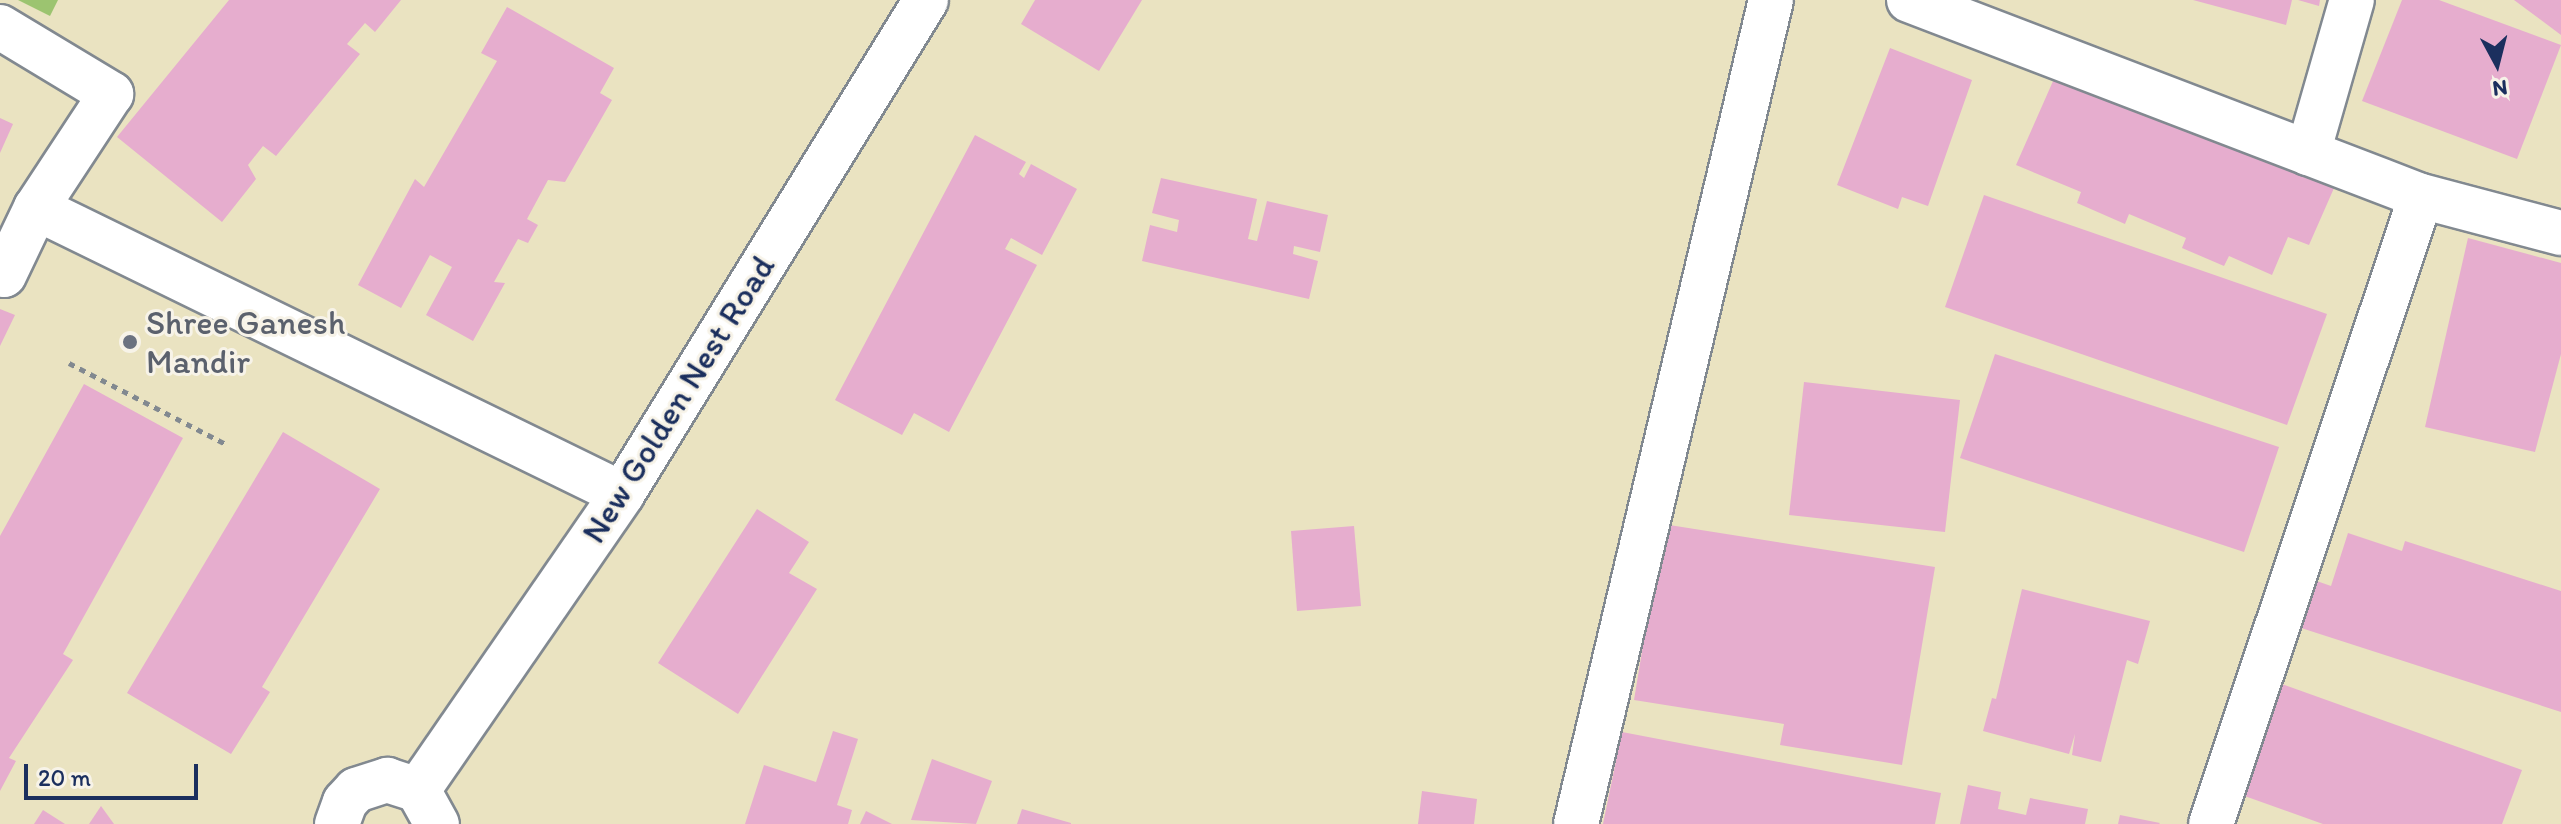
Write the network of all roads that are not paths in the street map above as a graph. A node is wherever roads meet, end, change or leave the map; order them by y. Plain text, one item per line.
1 (926, 0) edge
2 (1771, 0) edge
3 (1909, 0) edge
4 (2352, 0) edge
5 (0, 27) edge
6 (2308, 153) junction
7 (2421, 196) junction
8 (36, 208) junction
9 (2561, 233) edge
10 (0, 273) edge
11 (622, 494) junction
12 (427, 807) edge
13 (337, 824) edge
14 (1576, 824) edge
15 (2211, 824) edge

1 - 11 street, New Golden Nest Road
2 - 14 street
3 - 6 street
4 - 6 street
5 - 8 street
6 - 7 street
7 - 9 street
7 - 15 street
8 - 10 street
8 - 11 street
11 - 12 street, New Golden Nest Road
12 - 13 street

